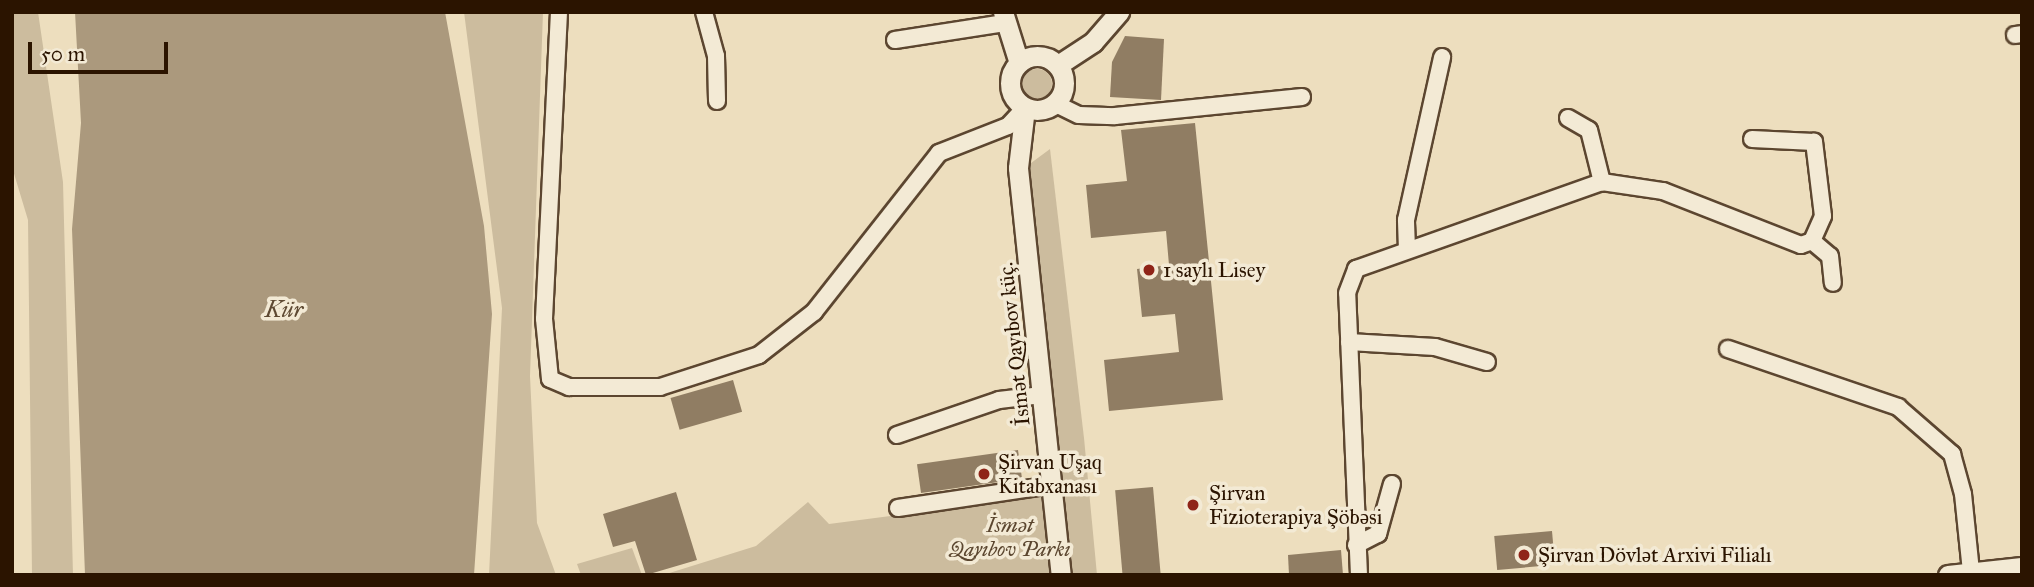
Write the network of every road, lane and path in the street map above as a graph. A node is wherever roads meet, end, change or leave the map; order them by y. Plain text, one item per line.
1 (559, 12) edge
2 (704, 12) edge
3 (1119, 12) edge
4 (1004, 18) edge
5 (895, 40) dead end
6 (1442, 57) dead end
7 (1019, 63) junction
8 (1058, 65) junction
9 (1302, 97) dead end
10 (717, 102) dead end
11 (1056, 104) junction
12 (1026, 108) junction
13 (1568, 118) dead end
14 (1752, 139) dead end
15 (1602, 181) junction
16 (1812, 242) junction
17 (1407, 250) junction
18 (1833, 283) dead end
19 (1349, 342) junction
20 (1728, 349) dead end
21 (1487, 362) dead end
22 (1042, 396) junction
23 (897, 435) dead end
24 (1392, 484) dead end
25 (1051, 485) junction
26 (898, 508) dead end
27 (1356, 545) junction
28 (2022, 567) edge
29 (1970, 572) junction
30 (1061, 575) edge
31 (1359, 575) edge
32 (1948, 575) edge

1 - 12 street
2 - 10 street
3 - 8 street
4 - 5 street
4 - 7 street
6 - 17 street
7 - 8 street
7 - 12 street
8 - 11 street
9 - 11 street
11 - 12 street
12 - 22 street, İsmət Qayıbov küç.
13 - 15 street
14 - 16 street
15 - 16 street
15 - 17 street
16 - 18 street
17 - 19 street
19 - 21 street
19 - 27 street
20 - 29 street
22 - 23 street
22 - 25 street, İsmət Qayıbov küç.
24 - 27 street
25 - 26 street
25 - 30 street, İsmət Qayıbov küç.
27 - 31 street
28 - 29 street
29 - 32 street

